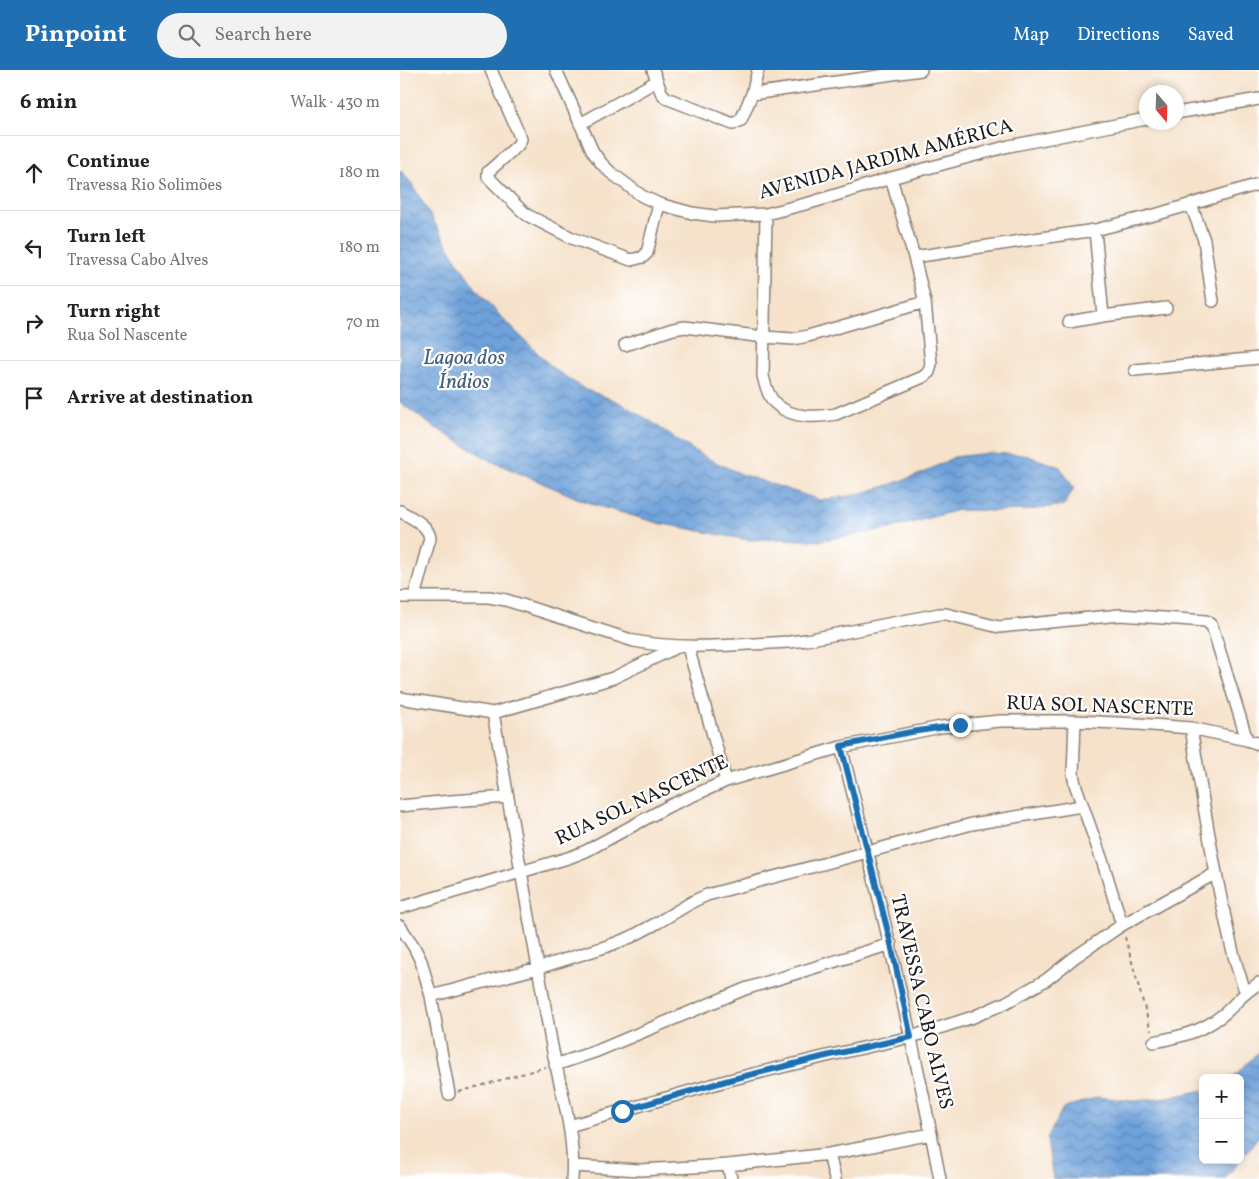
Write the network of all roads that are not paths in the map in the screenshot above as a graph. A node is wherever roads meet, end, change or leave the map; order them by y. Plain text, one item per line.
1 (491, 70) edge
2 (556, 70) edge
3 (653, 70) edge
4 (758, 70) edge
5 (920, 70) edge
6 (657, 81) junction
7 (752, 94) junction
8 (1259, 99) edge
9 (1184, 112) edge
10 (1139, 120) edge
11 (580, 124) junction
12 (892, 178) junction
13 (1259, 184) edge
14 (659, 204) junction
15 (1191, 205) junction
16 (766, 214) junction
17 (1096, 230) junction
18 (914, 257) junction
19 (1213, 301) dead end
20 (925, 302) junction
21 (1166, 308) dead end
22 (1103, 316) junction
23 (1069, 322) dead end
24 (764, 337) junction
25 (625, 345) dead end
26 (1259, 358) edge
27 (1135, 370) dead end
28 (400, 511) edge
29 (400, 597) edge
30 (414, 597) junction
31 (683, 647) junction
32 (400, 698) edge
33 (493, 713) junction
34 (1075, 720) junction
35 (1191, 728) junction
36 (1248, 740) junction
37 (1259, 744) edge
38 (841, 746) junction
39 (726, 781) junction
40 (508, 797) junction
41 (400, 806) edge
42 (1082, 806) junction
43 (868, 851) junction
44 (522, 872) junction
45 (1216, 873) junction
46 (400, 908) edge
47 (1122, 925) junction
48 (400, 926) edge
49 (891, 944) junction
50 (538, 968) junction
51 (1259, 983) edge
52 (1246, 993) junction
53 (431, 996) junction
54 (911, 1037) junction
55 (1154, 1042) road end
56 (555, 1065) junction
57 (449, 1094) road end
58 (569, 1126) junction
59 (931, 1134) junction
60 (829, 1154) junction
61 (728, 1165) junction
62 (573, 1166) junction
63 (572, 1179) edge
64 (731, 1179) edge
65 (835, 1179) edge
66 (940, 1179) edge

1 - 14 street
2 - 11 street, AVENIDA JARDIM AMÉRICA
3 - 6 street
4 - 7 street
5 - 7 street
6 - 7 street
6 - 11 street
8 - 9 street
10 - 12 street, AVENIDA JARDIM AMÉRICA
11 - 14 street, AVENIDA JARDIM AMÉRICA
12 - 16 street, AVENIDA JARDIM AMÉRICA
12 - 18 street
13 - 15 street
14 - 16 street, AVENIDA JARDIM AMÉRICA
15 - 17 street
15 - 19 street
16 - 24 street
17 - 18 street
17 - 22 street
18 - 20 street
20 - 24 street
20 - 24 street
21 - 22 street
22 - 23 street
24 - 25 street
26 - 27 street
28 - 30 street
29 - 30 street
30 - 31 street
31 - 33 street
31 - 36 street
31 - 39 street
32 - 33 street
33 - 40 street
34 - 35 street, RUA SOL NASCENTE
34 - 38 street, RUA SOL NASCENTE
34 - 42 street
35 - 36 street, RUA SOL NASCENTE
35 - 45 street
36 - 37 street, RUA SOL NASCENTE
38 - 39 street, RUA SOL NASCENTE
38 - 43 street, TRAVESSA CABO ALVES
39 - 44 street, RUA SOL NASCENTE
40 - 41 street
40 - 44 street
42 - 43 street
42 - 47 street
43 - 49 street, TRAVESSA CABO ALVES
43 - 50 street
44 - 46 street, RUA SOL NASCENTE
44 - 50 street
45 - 47 street
45 - 52 street
47 - 54 street
48 - 53 street
49 - 54 street, TRAVESSA CABO ALVES
49 - 56 street
50 - 53 street
50 - 56 street
51 - 52 street
52 - 55 street
53 - 57 street
54 - 58 street
54 - 59 street, TRAVESSA CABO ALVES
56 - 58 street
58 - 62 street
59 - 60 street
59 - 66 street, TRAVESSA CABO ALVES
60 - 61 street
60 - 65 street
61 - 62 street
61 - 64 street
62 - 63 street

